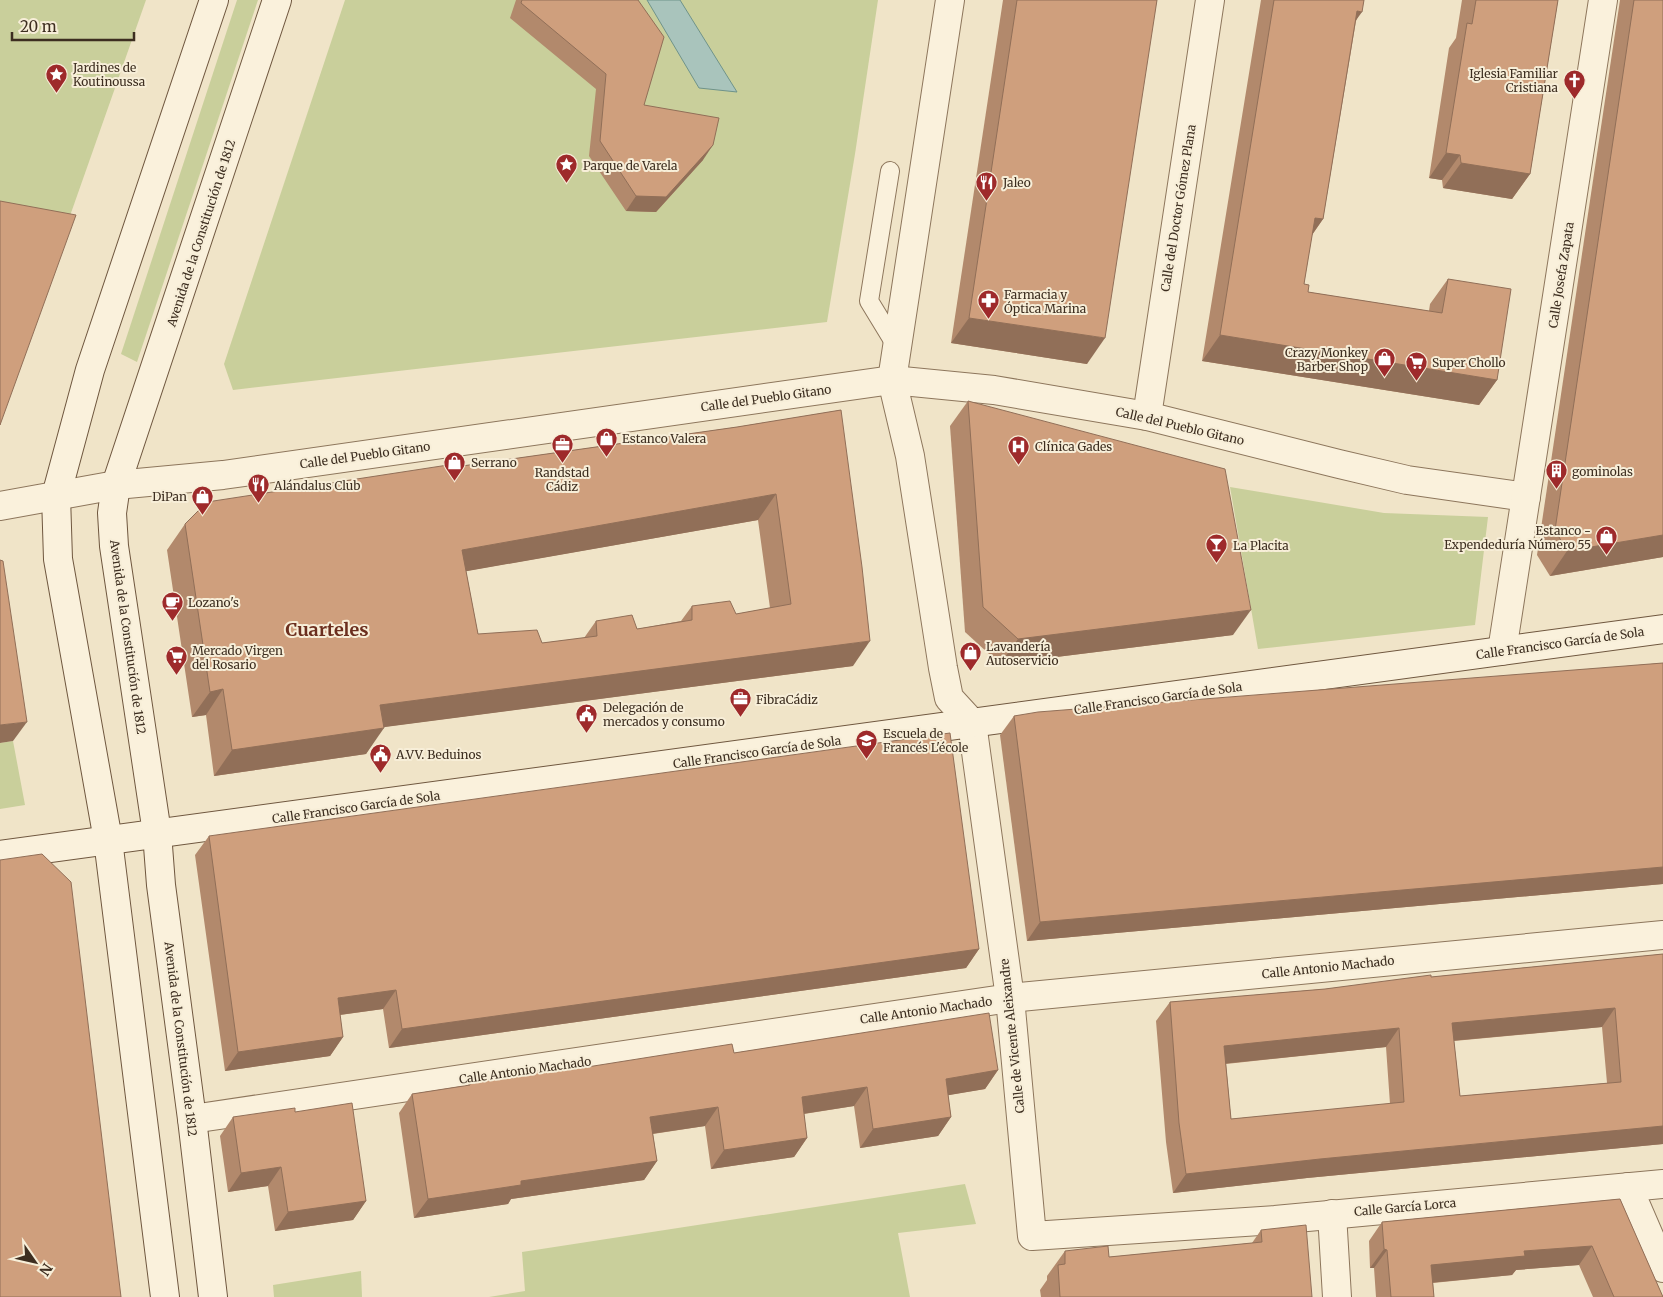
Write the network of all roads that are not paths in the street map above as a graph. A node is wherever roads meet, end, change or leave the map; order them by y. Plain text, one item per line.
1 (214, 0) edge
2 (278, 0) edge
3 (950, 0) edge
4 (1210, 0) edge
5 (1603, 0) edge
6 (890, 172) dead end
7 (896, 347) junction
8 (892, 380) junction
9 (1147, 416) junction
10 (116, 485) junction
11 (56, 496) junction
12 (1526, 497) junction
13 (0, 506) edge
14 (1663, 629) edge
15 (1502, 651) junction
16 (972, 723) junction
17 (157, 833) junction
18 (108, 840) junction
19 (0, 855) edge
20 (1663, 935) edge
21 (1010, 998) junction
22 (192, 1119) junction
23 (1663, 1184) edge
24 (1628, 1187) junction
25 (1332, 1214) junction
26 (1147, 1229) joint
27 (1663, 1268) edge
28 (165, 1297) edge
29 (213, 1297) edge
30 (1337, 1297) edge

1 - 11 street
2 - 10 street, Avenida de la Constitución de 1812
3 - 7 street
4 - 9 street, Calle del Doctor Gómez Plana
5 - 12 street, Calle Josefa Zapata
6 - 7 lane
7 - 8 street
8 - 9 street, Calle del Pueblo Gitano
8 - 10 street, Calle del Pueblo Gitano
8 - 16 street
9 - 12 street, Calle del Pueblo Gitano
10 - 11 street, Calle del Pueblo Gitano
10 - 17 street, Avenida de la Constitución de 1812
11 - 13 street, Calle del Pueblo Gitano
11 - 18 street
12 - 15 street, Calle Josefa Zapata
14 - 15 street, Calle Francisco García de Sola
15 - 16 street, Calle Francisco García de Sola
16 - 17 street, Calle Francisco García de Sola
16 - 21 street, Calle de Vicente Aleixandre
17 - 18 street, Calle Francisco García de Sola
17 - 22 street, Avenida de la Constitución de 1812
18 - 19 street, Calle Francisco García de Sola
18 - 28 street
20 - 21 street, Calle Antonio Machado
21 - 22 street, Calle Antonio Machado
21 - 26 street, Calle de Vicente Aleixandre
22 - 29 street, Avenida de la Constitución de 1812
23 - 24 street, Calle García Lorca
24 - 25 street, Calle García Lorca
24 - 27 street
25 - 26 street, Calle García Lorca
25 - 30 street

